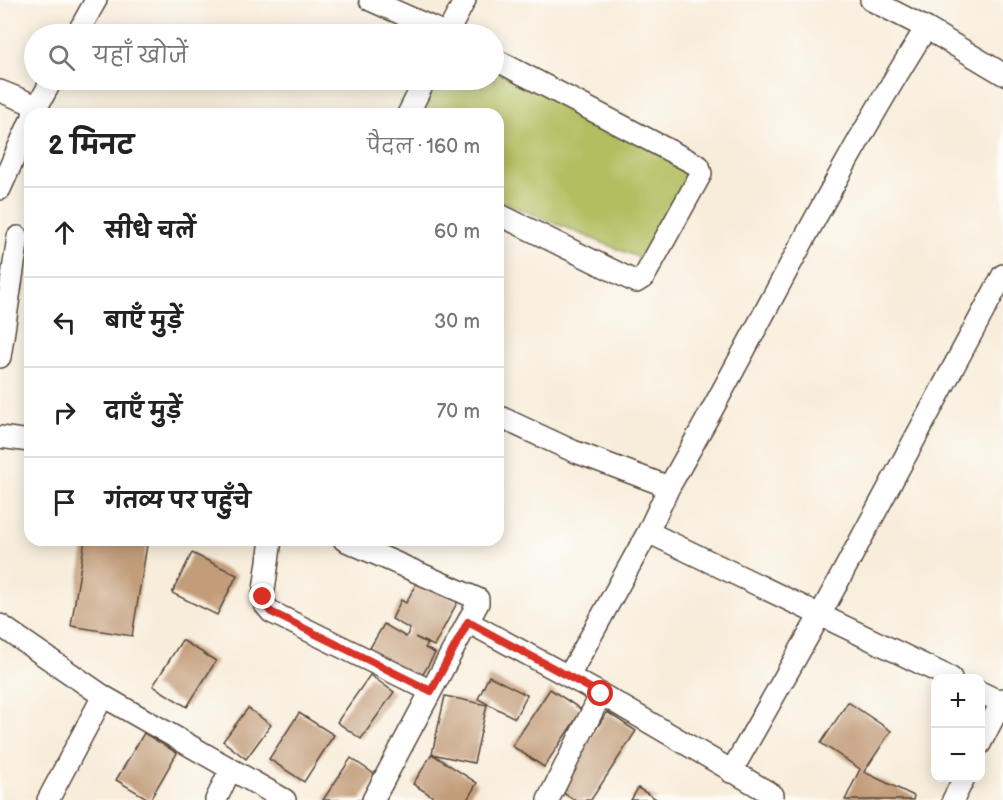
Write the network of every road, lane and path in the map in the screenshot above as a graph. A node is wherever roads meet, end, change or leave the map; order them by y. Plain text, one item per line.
1 (96, 0) edge
2 (370, 0) edge
3 (465, 0) edge
4 (871, 0) edge
5 (83, 24) edge
6 (424, 24) edge
7 (452, 24) edge
8 (926, 28) junction
9 (504, 64) edge
10 (1003, 74) edge
11 (47, 90) edge
12 (420, 90) edge
13 (0, 91) edge
14 (25, 108) edge
15 (37, 108) edge
16 (411, 108) edge
17 (24, 136) edge
18 (0, 189) edge
19 (504, 217) edge
20 (16, 237) edge
21 (1003, 275) edge
22 (0, 357) edge
23 (504, 419) edge
24 (0, 436) edge
25 (24, 440) edge
26 (669, 487) junction
27 (648, 532) junction
28 (269, 546) edge
29 (358, 546) edge
30 (820, 615) junction
31 (468, 622) junction
32 (0, 625) edge
33 (943, 674) edge
34 (568, 676) junction
35 (431, 691) junction
36 (601, 694) junction
37 (985, 694) edge
38 (104, 696) junction
39 (1002, 702) edge
40 (985, 736) edge
41 (230, 770) junction
42 (731, 771) junction
43 (962, 782) edge
44 (773, 795) dead end
45 (48, 800) edge
46 (216, 800) edge
47 (285, 800) edge
48 (373, 800) edge
49 (548, 800) edge
50 (953, 800) edge

1 - 5 street
2 - 6 street
3 - 7 street
4 - 8 street
8 - 10 street
8 - 26 street
9 - 19 street
11 - 15 street
12 - 16 street
13 - 14 street
17 - 18 street
20 - 22 street
21 - 30 street
23 - 26 street
24 - 25 street
26 - 27 street
27 - 30 street
27 - 34 street
28 - 35 street
29 - 31 street
30 - 33 street
30 - 42 street
31 - 34 street
31 - 35 street
32 - 38 street
34 - 36 street
35 - 48 street
36 - 42 street
36 - 49 street
37 - 39 street
38 - 41 street
38 - 45 street
39 - 40 street
41 - 46 street
41 - 47 street
42 - 44 street
43 - 50 street

